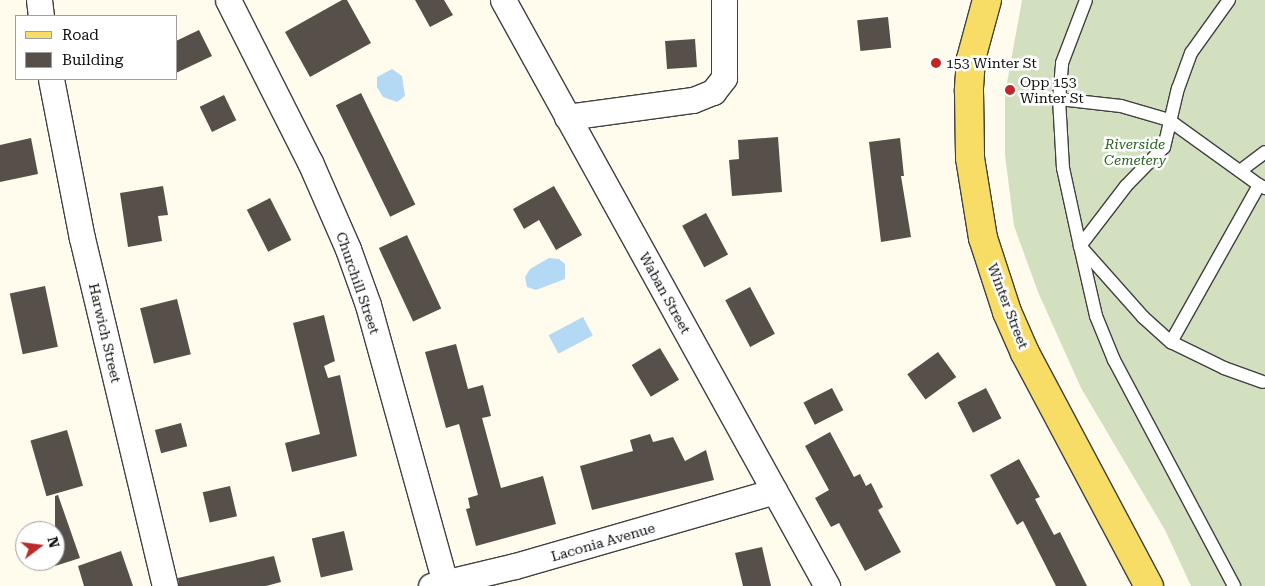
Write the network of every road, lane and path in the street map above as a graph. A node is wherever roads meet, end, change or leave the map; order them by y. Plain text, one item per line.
1 (39, 0) edge
2 (228, 0) edge
3 (503, 0) edge
4 (724, 0) edge
5 (987, 0) edge
6 (1086, 0) edge
7 (1228, 0) edge
8 (41, 15) edge
9 (51, 80) edge
10 (1059, 99) junction
11 (567, 117) junction
12 (1169, 120) junction
13 (1265, 152) edge
14 (1240, 171) junction
15 (1262, 186) edge
16 (1080, 246) junction
17 (1171, 342) junction
18 (1264, 383) edge
19 (774, 491) junction
20 (438, 584) edge
21 (165, 586) edge
22 (827, 586) edge
23 (1149, 586) edge
24 (1234, 586) edge

1 - 8 street
2 - 20 street, Churchill Street
3 - 11 street, Waban Street
4 - 11 street
5 - 23 main road, Winter Street
6 - 10 lane
7 - 12 lane
9 - 21 street, Harwich Street
10 - 12 lane
10 - 16 lane
11 - 19 street, Waban Street
12 - 14 lane
12 - 16 lane
13 - 14 lane
14 - 15 lane
15 - 17 lane
16 - 17 lane
16 - 24 lane
17 - 18 lane
19 - 20 street, Laconia Avenue
19 - 22 street, Waban Street

